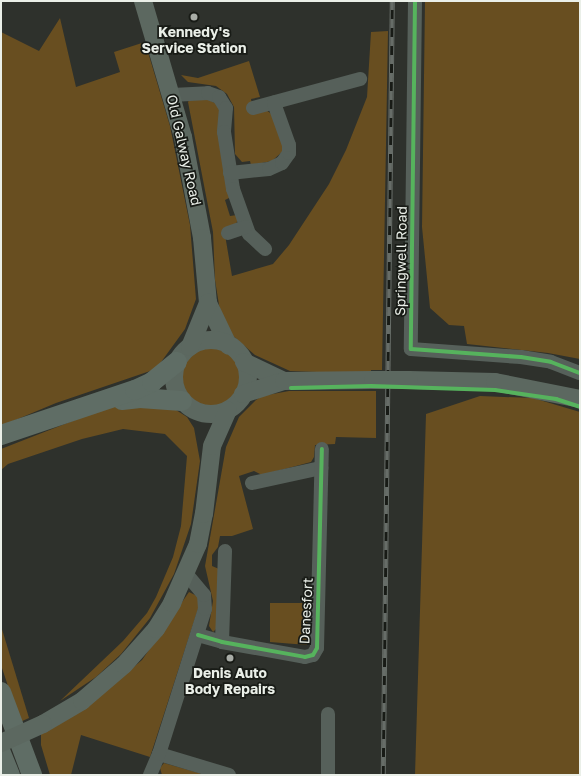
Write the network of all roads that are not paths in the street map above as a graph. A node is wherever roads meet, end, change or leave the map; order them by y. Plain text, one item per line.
1 (143, 1) edge
2 (416, 1) edge
3 (360, 79) dead end
4 (172, 95) junction
5 (274, 103) junction
6 (253, 108) dead end
7 (230, 173) junction
8 (245, 227) junction
9 (228, 232) dead end
10 (265, 249) dead end
11 (208, 303) junction
12 (228, 345) junction
13 (190, 347) junction
14 (177, 362) junction
15 (244, 362) junction
16 (580, 373) edge
17 (284, 381) junction
18 (243, 394) junction
19 (580, 399) edge
20 (182, 401) junction
21 (228, 410) junction
22 (199, 412) junction
23 (1, 435) edge
24 (1, 442) edge
25 (212, 446) junction
26 (322, 450) dead end
27 (321, 468) junction
28 (252, 483) dead end
29 (226, 551) dead end
30 (187, 575) junction
31 (198, 634) junction
32 (222, 642) junction
33 (1, 692) edge
34 (328, 714) dead end
35 (1, 743) edge
36 (1, 753) edge
37 (159, 754) junction
38 (10, 775) edge
39 (32, 775) edge
40 (150, 775) edge
41 (229, 775) edge
42 (328, 775) edge

1 - 4 main road, Old Galway Road
2 - 16 street, Springwell Road
3 - 5 street
4 - 7 street
4 - 11 main road, Old Galway Road
5 - 6 street
5 - 7 street
7 - 8 street
8 - 9 street
8 - 10 street
11 - 12 main road
11 - 13 main road
12 - 13 main road
12 - 15 main road
13 - 14 main road
14 - 20 main road
14 - 23 highway
15 - 17 main road
15 - 18 main road
17 - 18 main road
17 - 19 main road, bridge
18 - 21 main road
20 - 22 main road
20 - 24 highway
21 - 22 main road
21 - 25 main road
22 - 25 main road
25 - 30 main road
26 - 27 street, Danesfort
27 - 28 street
27 - 32 street, Danesfort
29 - 32 street
30 - 31 street
30 - 35 main road, bridge
31 - 32 street, Danesfort
31 - 37 street
33 - 39 highway
34 - 42 street
36 - 38 highway
37 - 40 street
37 - 41 street

